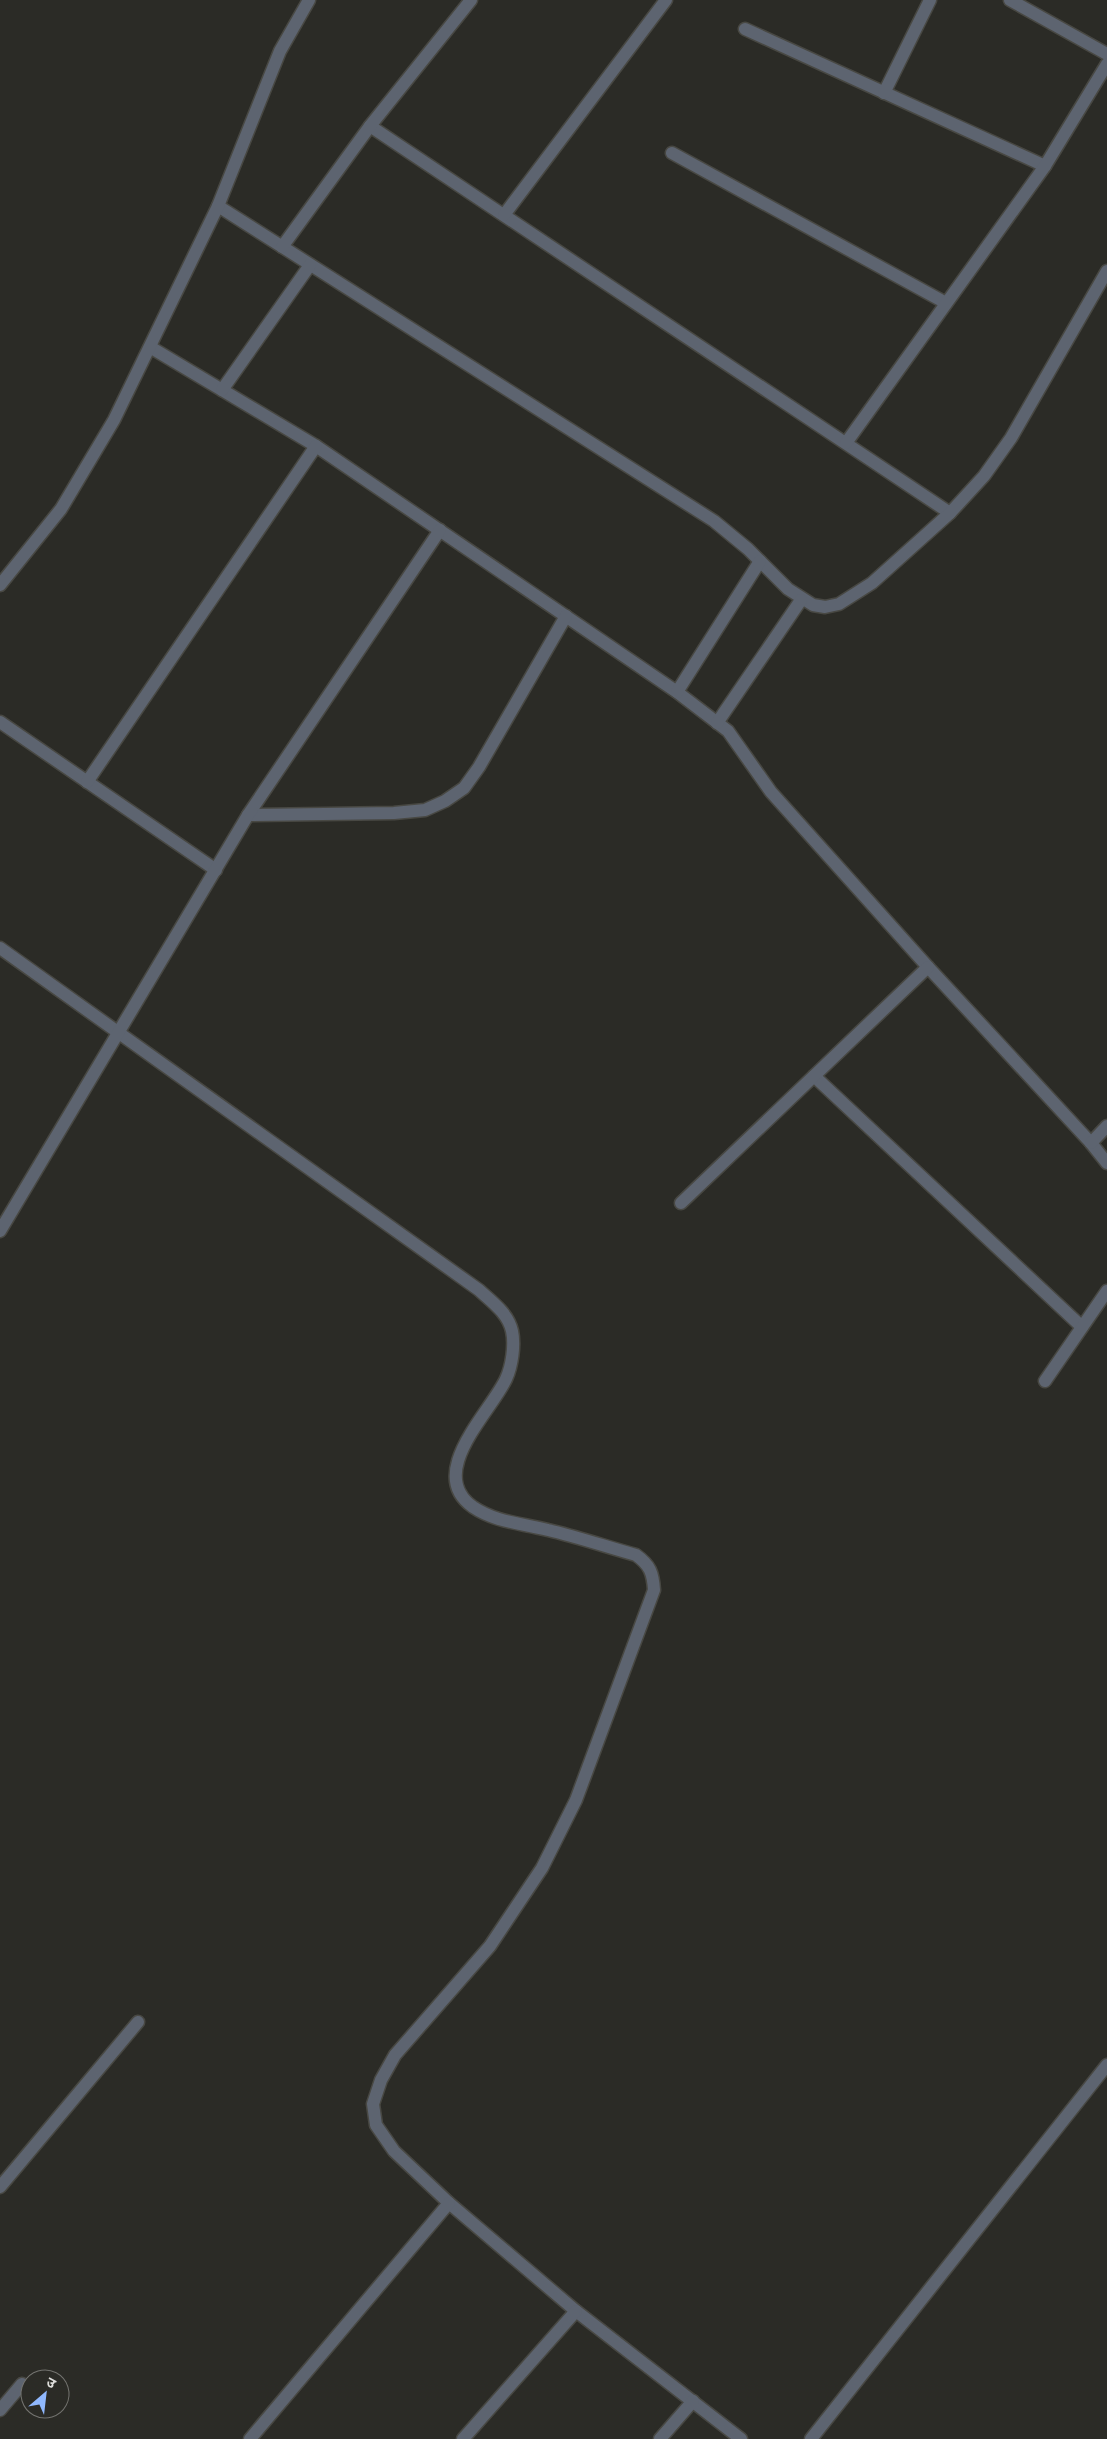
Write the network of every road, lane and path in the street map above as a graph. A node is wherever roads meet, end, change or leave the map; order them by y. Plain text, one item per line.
1 (309, 0) edge
2 (471, 0) edge
3 (666, 0) edge
4 (930, 0) edge
5 (1010, 0) edge
6 (745, 29) dead end
7 (1107, 54) edge
8 (1107, 64) edge
9 (884, 92) junction
10 (370, 126) junction
11 (672, 153) dead end
12 (1045, 166) junction
13 (218, 206) junction
14 (504, 215) junction
15 (282, 247) junction
16 (310, 265) junction
17 (1107, 271) edge
18 (946, 304) junction
19 (150, 347) junction
20 (222, 390) junction
21 (846, 443) junction
22 (316, 446) junction
23 (950, 513) junction
24 (440, 530) junction
25 (760, 561) junction
26 (0, 585) edge
27 (801, 600) junction
28 (566, 616) junction
29 (677, 692) junction
30 (0, 722) edge
31 (717, 723) junction
32 (87, 782) junction
33 (248, 815) junction
34 (216, 870) junction
35 (0, 948) edge
36 (928, 967) junction
37 (120, 1032) junction
38 (814, 1076) junction
39 (1107, 1126) edge
40 (1091, 1143) junction
41 (1107, 1163) edge
42 (681, 1203) dead end
43 (0, 1231) edge
44 (1107, 1291) edge
45 (1082, 1327) junction
46 (1045, 1381) dead end
47 (138, 2022) dead end
48 (1107, 2065) edge
49 (0, 2187) edge
50 (449, 2203) junction
51 (576, 2311) junction
52 (20, 2386) edge
53 (693, 2401) junction
54 (0, 2410) edge
55 (250, 2439) edge
56 (463, 2439) edge
57 (660, 2439) edge
58 (741, 2439) edge
59 (811, 2439) edge

1 - 13 street
2 - 10 street
3 - 14 street
4 - 9 street
5 - 7 street
6 - 9 street
8 - 12 street
9 - 12 street
10 - 14 street
10 - 15 street
11 - 18 street
12 - 18 street
13 - 15 street
13 - 19 street
14 - 21 street
15 - 16 street
16 - 20 street
16 - 25 street
17 - 23 street
18 - 21 street
19 - 20 street
19 - 26 street
20 - 22 street
21 - 23 street
22 - 24 street
22 - 32 street
23 - 27 street
24 - 28 street
24 - 33 street
25 - 27 street
25 - 29 street
27 - 31 street
28 - 29 street
28 - 33 street
29 - 31 street
30 - 32 street
31 - 36 street
32 - 34 street
33 - 34 street
34 - 37 street
35 - 37 street
36 - 38 street
36 - 40 street
37 - 43 street
37 - 50 street
38 - 42 street
38 - 45 street
39 - 40 street
40 - 41 street
44 - 45 street
45 - 46 street
47 - 49 street
48 - 59 street
50 - 51 street
50 - 55 street
51 - 53 street
51 - 56 street
52 - 54 street
53 - 57 street
53 - 58 street

